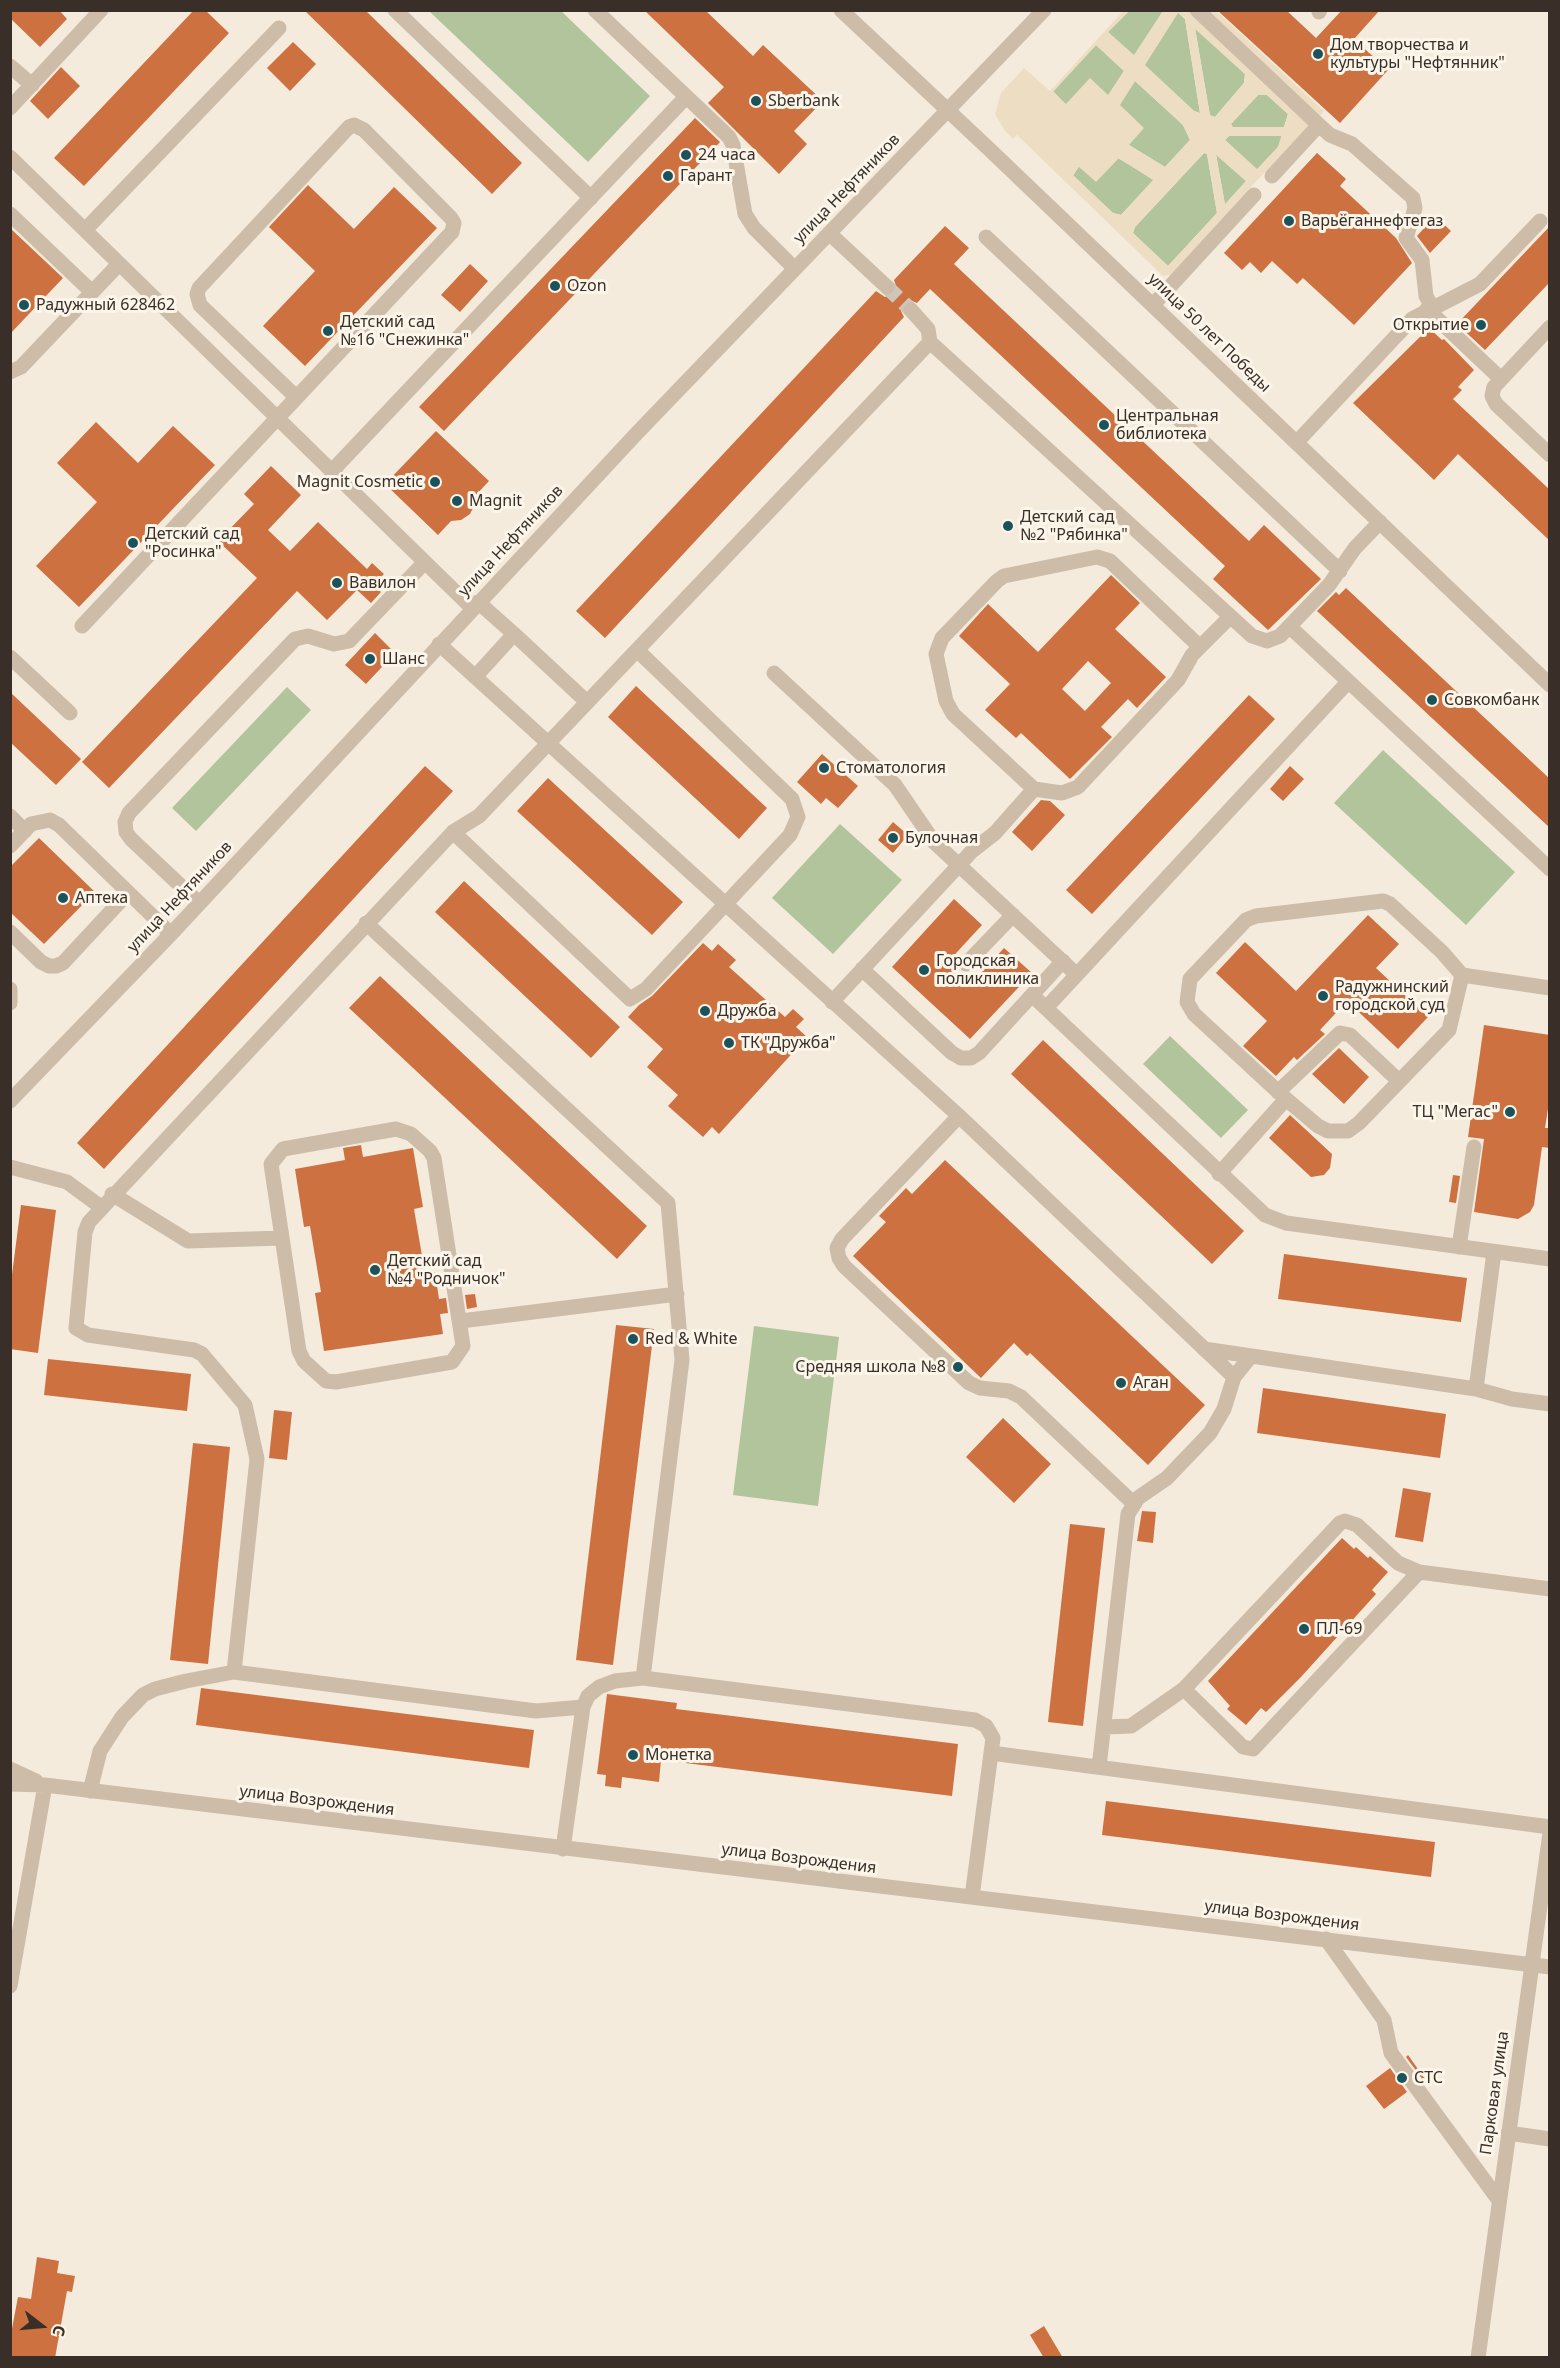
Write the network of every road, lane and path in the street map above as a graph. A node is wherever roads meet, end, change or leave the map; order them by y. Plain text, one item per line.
1 (102, 10) edge
2 (395, 10) edge
3 (595, 10) edge
4 (841, 10) edge
5 (1044, 10) edge
6 (1197, 10) edge
7 (279, 28) dead end
8 (10, 66) edge
9 (32, 85) junction
10 (686, 97) junction
11 (10, 108) edge
12 (948, 110) junction
13 (1319, 125) junction
14 (10, 157) edge
15 (1272, 177) dead end
16 (1254, 195) dead end
17 (591, 198) junction
18 (10, 214) edge
19 (1540, 221) dead end
20 (85, 230) junction
21 (829, 233) junction
22 (986, 237) dead end
23 (119, 264) junction
24 (795, 269) junction
25 (887, 287) tunnel mouth
26 (92, 292) junction
27 (1153, 305) junction
28 (1429, 308) junction
29 (911, 310) tunnel mouth
30 (1550, 327) edge
31 (930, 342) junction
32 (10, 372) edge
33 (1501, 379) junction
34 (296, 397) junction
35 (276, 418) junction
36 (1298, 442) junction
37 (1550, 455) edge
38 (331, 472) junction
39 (1380, 522) junction
40 (424, 563) junction
41 (1340, 571) junction
42 (475, 605) junction
43 (1229, 618) junction
44 (82, 626) dead end
45 (1290, 627) junction
46 (513, 634) junction
47 (439, 644) junction
48 (1200, 647) junction
49 (637, 650) junction
50 (10, 657) edge
51 (774, 673) dead end
52 (475, 677) junction
53 (1348, 682) junction
54 (1550, 685) edge
55 (587, 702) junction
56 (70, 713) dead end
57 (548, 743) junction
58 (1034, 789) junction
59 (10, 816) edge
60 (25, 831) junction
61 (453, 832) junction
62 (10, 846) edge
63 (959, 865) junction
64 (1550, 869) edge
65 (128, 893) junction
66 (199, 903) junction
67 (726, 906) junction
68 (1013, 915) junction
69 (366, 923) junction
70 (10, 932) edge
71 (171, 934) junction
72 (1063, 961) junction
73 (966, 964) dead end
74 (862, 969) junction
75 (1076, 974) junction
76 (1462, 975) junction
77 (1550, 988) edge
78 (10, 989) edge
79 (1032, 995) junction
80 (832, 1002) junction
81 (10, 1003) edge
82 (1046, 1008) junction
83 (1400, 1081) junction
84 (1282, 1096) junction
85 (10, 1101) edge
86 (959, 1116) junction
87 (1474, 1147) dead end
88 (10, 1167) edge
89 (1219, 1174) junction
90 (112, 1194) junction
91 (101, 1207) junction
92 (282, 1238) junction
93 (1459, 1247) junction
94 (1494, 1252) junction
95 (1550, 1259) edge
96 (677, 1294) junction
97 (461, 1321) junction
98 (1204, 1349) junction
99 (1251, 1356) junction
100 (1234, 1377) junction
101 (1476, 1389) junction
102 (1550, 1404) edge
103 (1133, 1503) junction
104 (1419, 1572) junction
105 (1550, 1589) edge
106 (234, 1672) junction
107 (643, 1678) junction
108 (1184, 1689) junction
109 (583, 1707) junction
110 (1104, 1727) junction
111 (991, 1753) junction
112 (1099, 1767) junction
113 (10, 1769) edge
114 (10, 1784) edge
115 (45, 1785) junction
116 (90, 1791) junction
117 (1550, 1827) edge
118 (1550, 1833) edge
119 (563, 1850) junction
120 (972, 1898) junction
121 (1326, 1939) junction
122 (1531, 1965) junction
123 (1550, 1967) edge
124 (10, 1986) edge
125 (1508, 2133) junction
126 (1550, 2139) edge
127 (1498, 2199) junction
128 (1478, 2358) edge

1 - 9 street
2 - 17 street
3 - 10 street
4 - 12 street, улица 50 лет Победы
5 - 12 street, улица Нефтяников
6 - 13 street
7 - 20 street
8 - 9 street
9 - 11 street
10 - 17 street
10 - 24 street
12 - 21 street, улица Нефтяников
12 - 27 street, улица 50 лет Победы
13 - 15 street
13 - 28 street
14 - 20 street
16 - 27 street
17 - 38 street
18 - 26 street
19 - 28 street
20 - 23 street
21 - 24 street, улица Нефтяников
21 - 25 street
22 - 41 street
23 - 26 street
23 - 35 street
24 - 42 street, улица Нефтяников
26 - 32 street
27 - 36 street, улица 50 лет Победы
28 - 33 street
28 - 36 street
29 - 31 street
30 - 33 street
31 - 43 street
31 - 49 street
33 - 37 street
34 - 34 street
34 - 35 street
35 - 38 street
35 - 44 street
36 - 39 street, улица 50 лет Победы
38 - 40 street
39 - 41 street
39 - 54 street, улица 50 лет Победы
40 - 42 street
40 - 66 street
41 - 45 street
42 - 46 street
42 - 47 street, улица Нефтяников
43 - 45 street
43 - 48 street
45 - 53 street
46 - 52 street
46 - 55 street
47 - 52 street
47 - 66 street, улица Нефтяников
48 - 58 street
48 - 58 street
49 - 55 street
49 - 67 street
50 - 56 street
51 - 63 street
52 - 57 street
53 - 64 street
53 - 75 street
55 - 57 street
57 - 61 street
57 - 67 street
58 - 63 street
59 - 60 street
60 - 62 street
60 - 65 street
61 - 67 street
61 - 69 street
63 - 68 street
63 - 74 street
65 - 70 street
65 - 71 street
66 - 71 street, улица Нефтяников
67 - 80 street
68 - 72 street
68 - 73 street
69 - 90 street
69 - 96 street
71 - 85 street, улица Нефтяников
72 - 75 street
72 - 79 street
74 - 79 street
74 - 80 street
75 - 82 street
76 - 77 street
76 - 83 street
76 - 84 street
78 - 81 street
79 - 82 street
80 - 86 street
82 - 89 street
83 - 84 street
83 - 84 street
84 - 89 street
86 - 98 street
86 - 103 street
87 - 93 street
88 - 91 street
89 - 93 street
90 - 91 street
90 - 92 street
91 - 106 street
92 - 97 street
92 - 97 street
93 - 94 street
94 - 95 street
94 - 101 street
96 - 97 street
96 - 107 street
98 - 99 street
98 - 100 street
99 - 100 street
99 - 101 street
100 - 103 street
101 - 102 street
103 - 110 street
104 - 105 street
104 - 108 street
104 - 108 street
106 - 109 street
106 - 116 street
107 - 109 street
107 - 111 street
108 - 110 street
109 - 119 street
110 - 112 street
111 - 112 street
111 - 120 street
112 - 117 street
113 - 115 street
114 - 115 street
115 - 116 street, улица Возрождения
115 - 124 street
116 - 119 street, улица Возрождения
118 - 122 street, Парковая улица
119 - 120 street, улица Возрождения
120 - 121 street, улица Возрождения
121 - 122 street, улица Возрождения
121 - 127 street
122 - 123 street, улица Возрождения
122 - 125 street, Парковая улица
125 - 126 street
125 - 127 street, Парковая улица
127 - 128 street, Парковая улица

